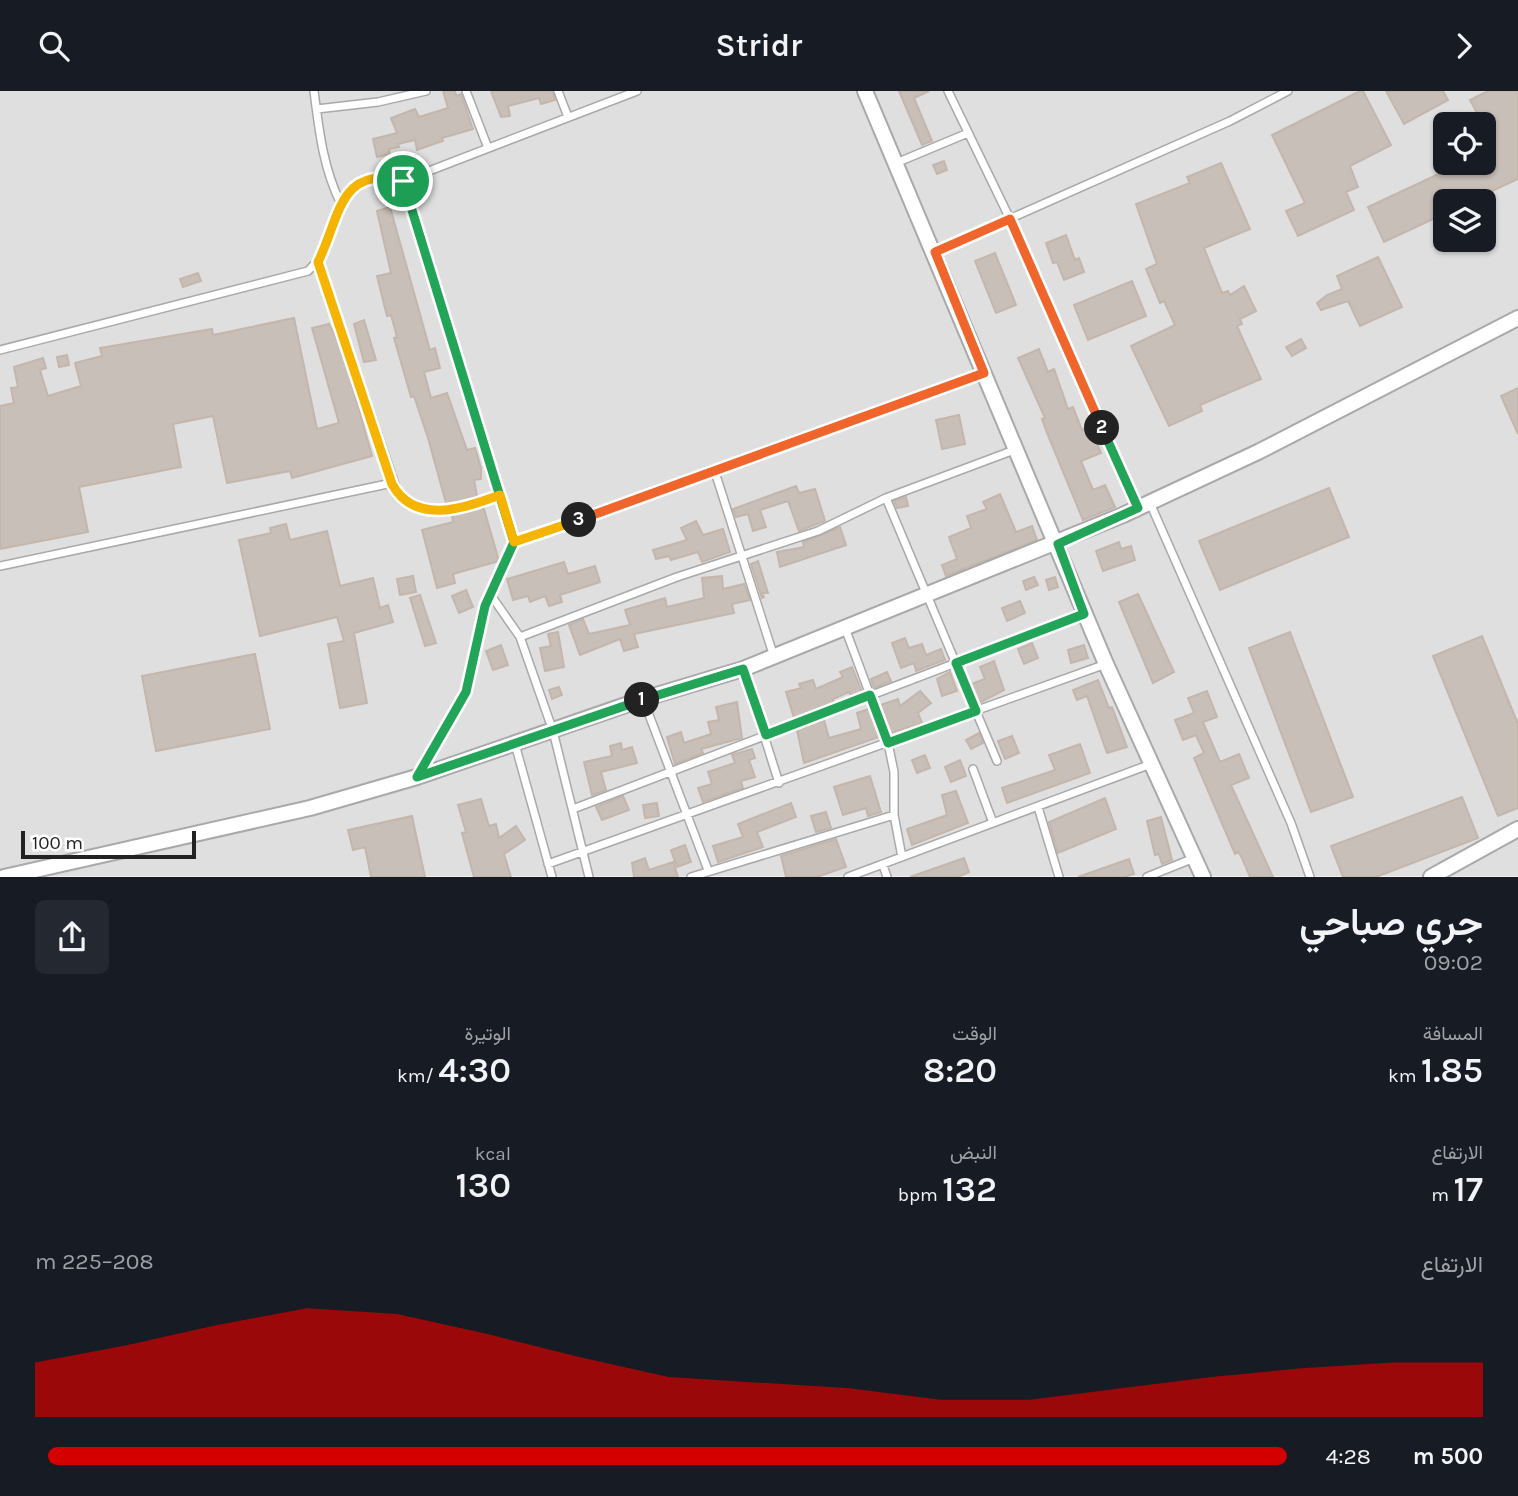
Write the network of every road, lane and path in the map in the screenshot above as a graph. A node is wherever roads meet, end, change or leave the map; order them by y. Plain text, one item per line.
1 (314, 91) edge
2 (426, 91) edge
3 (466, 91) edge
4 (558, 91) edge
5 (637, 91) edge
6 (864, 91) edge
7 (948, 91) edge
8 (1288, 91) edge
9 (317, 109) junction
10 (568, 117) junction
11 (968, 133) junction
12 (488, 148) junction
13 (896, 163) junction
14 (403, 181) junction
15 (341, 204) junction
16 (1010, 219) junction
17 (935, 252) junction
18 (318, 262) junction
19 (1518, 318) edge
20 (0, 350) edge
21 (984, 373) junction
22 (1018, 449) junction
23 (715, 471) junction
24 (392, 484) junction
25 (500, 495) junction
26 (886, 498) junction
27 (1144, 505) junction
28 (514, 542) junction
29 (1058, 544) junction
30 (742, 557) junction
31 (0, 566) edge
32 (489, 594) junction
33 (927, 596) junction
34 (1084, 614) junction
35 (845, 627) junction
36 (520, 637) junction
37 (774, 657) junction
38 (956, 663) junction
39 (1106, 664) junction
40 (743, 669) junction
41 (870, 695) junction
42 (643, 699) junction
43 (976, 711) junction
44 (553, 731) junction
45 (766, 735) junction
46 (888, 743) junction
47 (515, 744) junction
48 (997, 761) dead end
49 (1151, 764) junction
50 (973, 769) dead end
51 (670, 772) junction
52 (417, 777) junction
53 (779, 783) junction
54 (1038, 807) junction
55 (573, 809) junction
56 (894, 815) junction
57 (688, 816) junction
58 (993, 823) junction
59 (1518, 829) edge
60 (582, 852) junction
61 (902, 857) junction
62 (1194, 858) junction
63 (548, 864) junction
64 (883, 865) junction
65 (708, 870) junction
66 (4, 877) edge
67 (552, 877) edge
68 (589, 877) edge
69 (691, 877) edge
70 (848, 877) edge
71 (887, 877) edge
72 (1059, 877) edge
73 (1147, 877) edge
74 (1203, 877) edge
75 (1310, 877) edge
76 (1431, 877) edge

1 - 9 lane
2 - 9 lane
3 - 12 lane
4 - 10 lane
5 - 10 lane
6 - 13 street
7 - 11 lane
8 - 16 lane
9 - 15 lane
10 - 12 lane
11 - 13 lane
11 - 16 lane
12 - 14 lane
13 - 17 street
14 - 15 lane
14 - 25 lane
15 - 18 lane
16 - 17 lane
16 - 27 lane
17 - 21 street
18 - 20 lane
18 - 24 lane
19 - 27 street
21 - 22 street
21 - 23 lane
22 - 26 lane
22 - 29 street
23 - 28 lane
23 - 30 lane
24 - 25 lane
24 - 31 lane
25 - 28 lane
26 - 30 lane
26 - 33 lane
27 - 29 street
27 - 75 lane
28 - 32 lane
29 - 33 street
29 - 34 street
30 - 36 lane
30 - 37 lane
32 - 36 lane
32 - 52 lane
33 - 35 street
33 - 38 lane
34 - 38 lane
34 - 39 street
35 - 37 street
35 - 41 lane
36 - 44 lane
37 - 40 street
38 - 41 lane
38 - 43 lane
39 - 43 lane
39 - 49 street
40 - 42 street
40 - 45 lane
41 - 45 lane
41 - 46 lane
42 - 44 street
42 - 51 lane
43 - 46 lane
43 - 48 lane
44 - 47 street
44 - 55 lane
45 - 51 lane
45 - 53 lane
46 - 53 lane
46 - 56 lane
47 - 52 street
47 - 63 lane
49 - 54 lane
49 - 62 street
50 - 58 lane
51 - 55 lane
51 - 57 lane
52 - 66 street
53 - 57 lane
54 - 58 lane
54 - 72 lane
55 - 60 lane
56 - 61 lane
56 - 65 lane
57 - 60 lane
57 - 65 lane
58 - 61 lane
59 - 76 street
60 - 63 lane
60 - 68 lane
61 - 64 lane
62 - 73 lane
62 - 74 street
63 - 67 lane
64 - 70 lane
64 - 71 lane
65 - 69 lane

